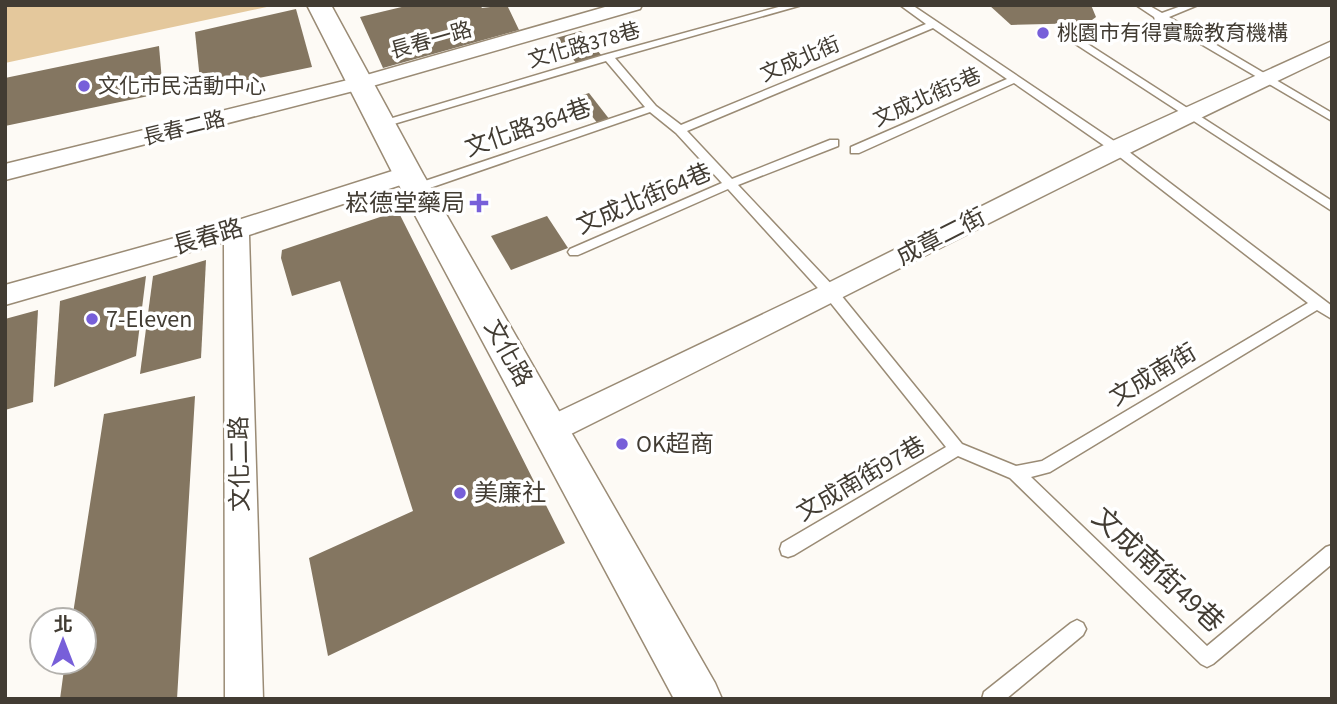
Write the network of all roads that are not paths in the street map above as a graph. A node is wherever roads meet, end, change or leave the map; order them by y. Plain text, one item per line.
1 (319, 5) edge
2 (633, 5) edge
3 (797, 5) edge
4 (905, 5) edge
5 (1141, 5) edge
6 (1194, 5) edge
7 (1158, 18) junction
8 (934, 24) junction
9 (1077, 41) dead end
10 (1332, 47) edge
11 (608, 57) junction
12 (1266, 78) junction
13 (1015, 79) junction
14 (362, 83) junction
15 (652, 108) junction
16 (1191, 113) junction
17 (1332, 118) edge
18 (383, 124) junction
19 (680, 130) junction
20 (834, 143) dead end
21 (1116, 148) junction
22 (855, 150) dead end
23 (5, 172) edge
24 (413, 181) junction
25 (730, 184) junction
26 (1332, 207) edge
27 (236, 230) junction
28 (574, 252) dead end
29 (831, 293) junction
30 (5, 295) edge
31 (1318, 303) junction
32 (1332, 314) edge
33 (551, 430) junction
34 (957, 449) junction
35 (1016, 473) junction
36 (788, 549) dead end
37 (1332, 553) edge
38 (1077, 629) dead end
39 (244, 699) edge
40 (699, 699) edge
41 (991, 699) edge

1 - 14 street, 文化路
2 - 14 street, 長春一路
3 - 11 lane, 文化路378巷
4 - 8 lane
5 - 7 lane
6 - 7 lane
7 - 12 lane
8 - 13 lane
8 - 19 lane, 文成北街
9 - 16 lane
10 - 12 street, 成章二街
11 - 15 lane
11 - 18 lane, 文化路378巷
12 - 16 street, 成章二街
12 - 17 lane
13 - 21 lane
13 - 22 lane, 文成北街5巷
14 - 18 street, 文化路
14 - 23 street, 長春二路
15 - 19 lane
15 - 24 lane, 文化路364巷
16 - 21 street, 成章二街
16 - 26 lane
18 - 24 street, 文化路
19 - 25 lane
20 - 25 lane, 文成北街64巷
21 - 29 street, 成章二街
21 - 31 lane
24 - 27 street, 長春路
24 - 33 street, 文化路
25 - 28 lane, 文成北街64巷
25 - 29 lane
27 - 30 street, 長春路
27 - 39 street, 文化二路
29 - 33 street, 成章二街
29 - 34 lane
31 - 32 lane
31 - 35 lane, 文成南街
33 - 40 street, 文化路
34 - 35 lane
34 - 36 lane, 文成南街97巷
35 - 37 lane, 文成南街49巷
38 - 41 lane

